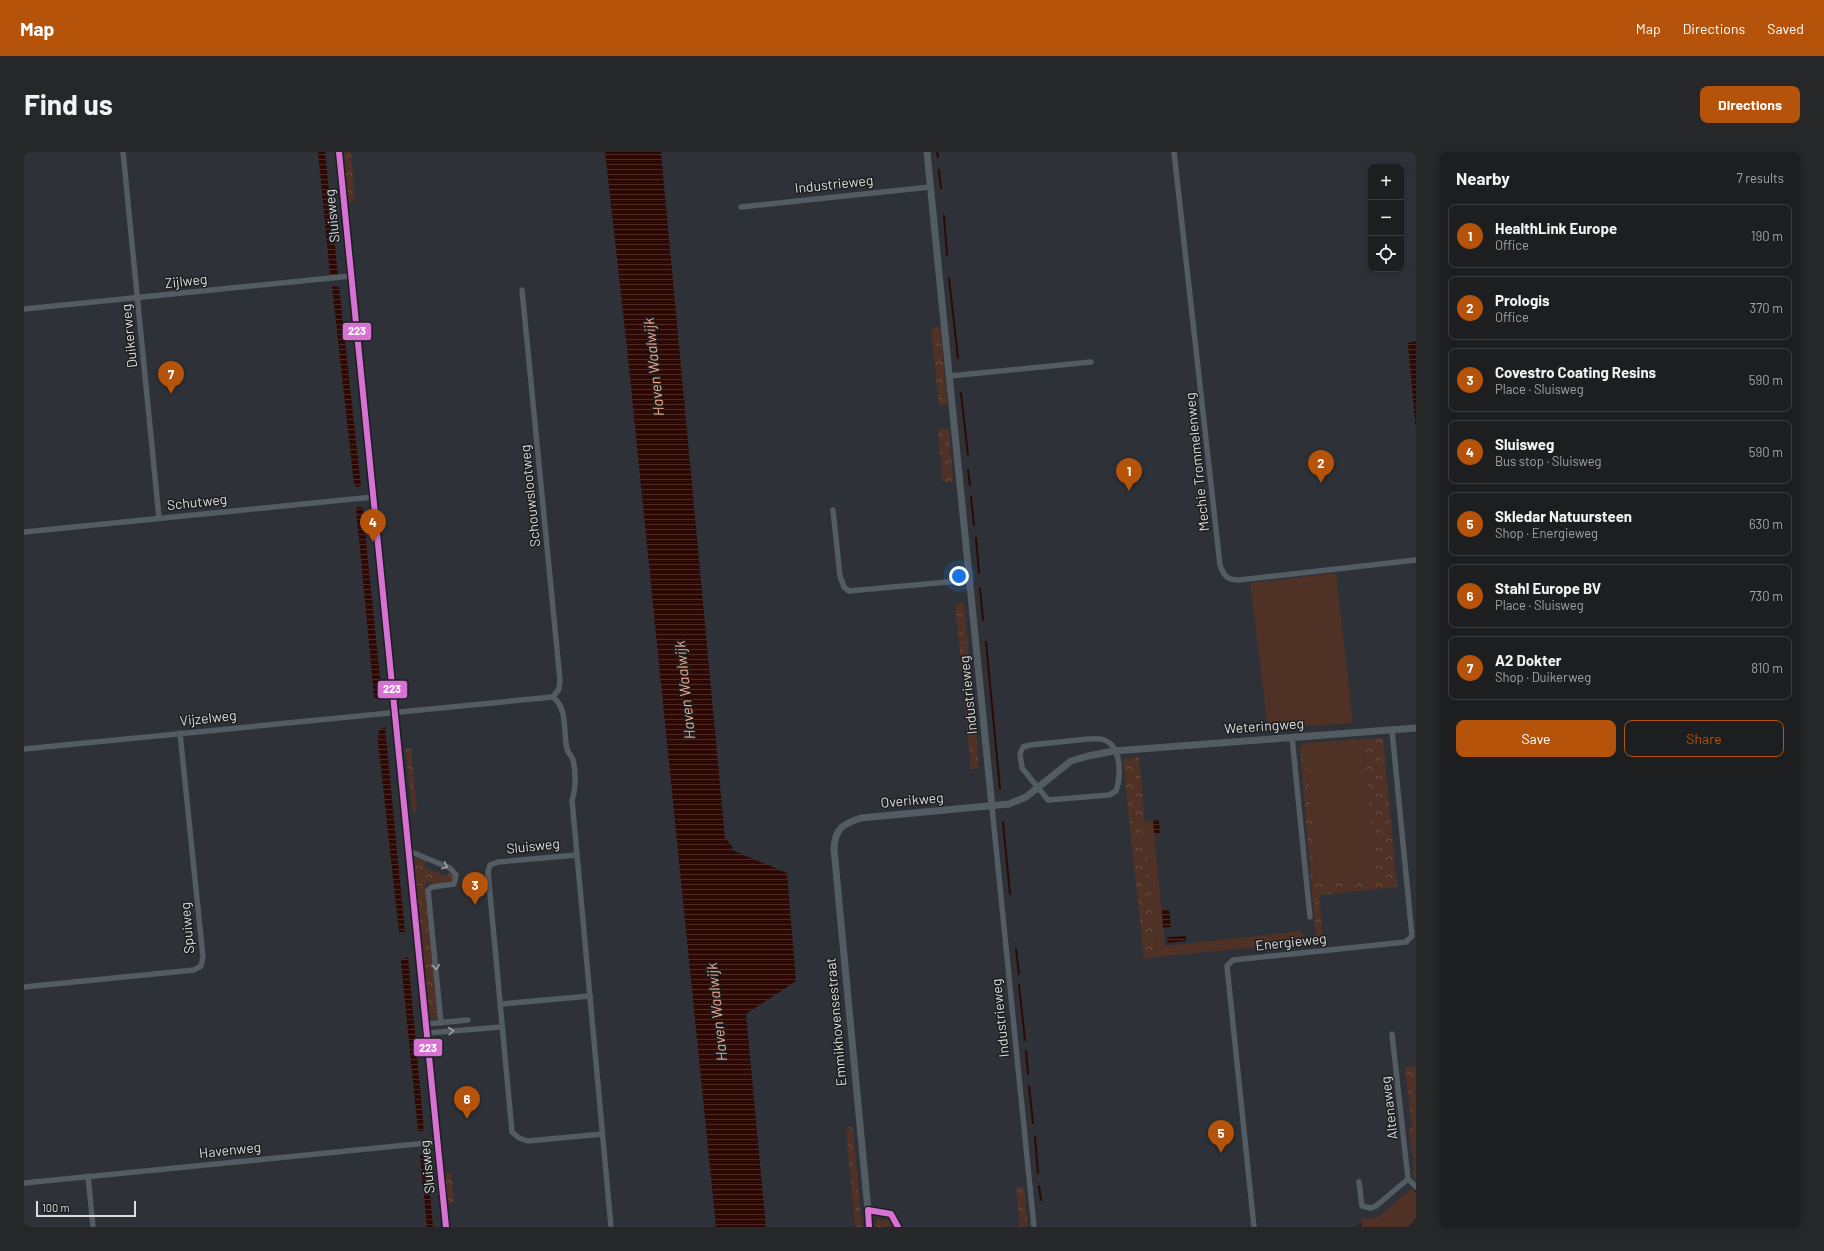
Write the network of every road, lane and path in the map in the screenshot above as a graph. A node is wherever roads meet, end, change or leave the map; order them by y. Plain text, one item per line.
1 (123, 152) edge
2 (339, 152) edge
3 (927, 152) edge
4 (1174, 152) edge
5 (930, 187) junction
6 (741, 206) dead end
7 (351, 276) junction
8 (522, 290) dead end
9 (137, 298) junction
10 (24, 309) edge
11 (1091, 362) dead end
12 (949, 376) junction
13 (373, 497) junction
14 (833, 510) dead end
15 (159, 518) junction
16 (24, 532) edge
17 (1416, 560) edge
18 (969, 580) junction
19 (553, 697) junction
20 (395, 712) junction
21 (1416, 728) edge
22 (1392, 730) junction
23 (180, 733) junction
24 (1292, 737) junction
25 (24, 749) edge
26 (1114, 751) junction
27 (1038, 788) junction
28 (992, 807) junction
29 (838, 831) joint
30 (409, 851) junction
31 (577, 854) junction
32 (1310, 917) dead end
33 (24, 987) edge
34 (590, 996) junction
35 (501, 1004) junction
36 (468, 1020) dead end
37 (441, 1023) junction
38 (426, 1024) junction
39 (502, 1027) junction
40 (427, 1033) junction
41 (1392, 1034) dead end
42 (602, 1134) junction
43 (437, 1142) junction
44 (88, 1176) junction
45 (1408, 1179) junction
46 (1359, 1182) dead end
47 (24, 1183) edge
48 (1416, 1187) edge
49 (868, 1210) junction
50 (93, 1227) edge
51 (446, 1227) edge
52 (611, 1227) edge
53 (869, 1227) edge
54 (898, 1227) edge
55 (1034, 1227) edge
56 (1254, 1227) edge

1 - 9 street, Duikerweg
2 - 7 street, Sluisweg
3 - 5 street, Industrieweg
4 - 17 street, Mechie Trommelenweg
5 - 6 street, Industrieweg
5 - 12 street, Industrieweg
7 - 9 street, Zijlweg
7 - 13 street, Sluisweg
8 - 19 street, Schouwslootweg
9 - 10 street, Zijlweg
9 - 15 street, Duikerweg
11 - 12 street
12 - 18 street, Industrieweg
13 - 15 street, Schutweg
13 - 20 street, Sluisweg
14 - 18 street
15 - 16 street, Schutweg
18 - 28 street, Industrieweg
19 - 20 street
19 - 31 street
20 - 23 street, Vijzelweg
20 - 30 street, Sluisweg
21 - 22 street, Weteringweg
22 - 24 street, Weteringweg
22 - 56 street, Energieweg
23 - 25 street, Vijzelweg
23 - 33 street, Spuiweg
24 - 26 street, Weteringweg
24 - 32 street, Energieweg
26 - 27 street
26 - 27 street
26 - 27 street
27 - 28 street
28 - 29 street, Overikweg
28 - 55 street, Industrieweg
29 - 49 street, Emmikhovensestraat
30 -> 37 street
30 - 38 street, Sluisweg
31 - 34 street, Sluisweg
31 - 35 street, Sluisweg
34 - 35 street
34 - 42 street, Sluisweg
35 - 39 street, Sluisweg
36 - 37 street
37 - 38 street
38 - 40 street, Sluisweg
40 -> 39 street
39 - 42 street, Sluisweg
40 - 43 street, Sluisweg
41 - 45 street, Altenaweg
42 - 52 street
43 - 44 street, Havenweg
43 - 51 street, Sluisweg
44 - 47 street, Havenweg
44 - 50 street
45 - 46 street
45 - 48 street
49 - 53 street, Emmikhovensestraat
49 - 54 street

